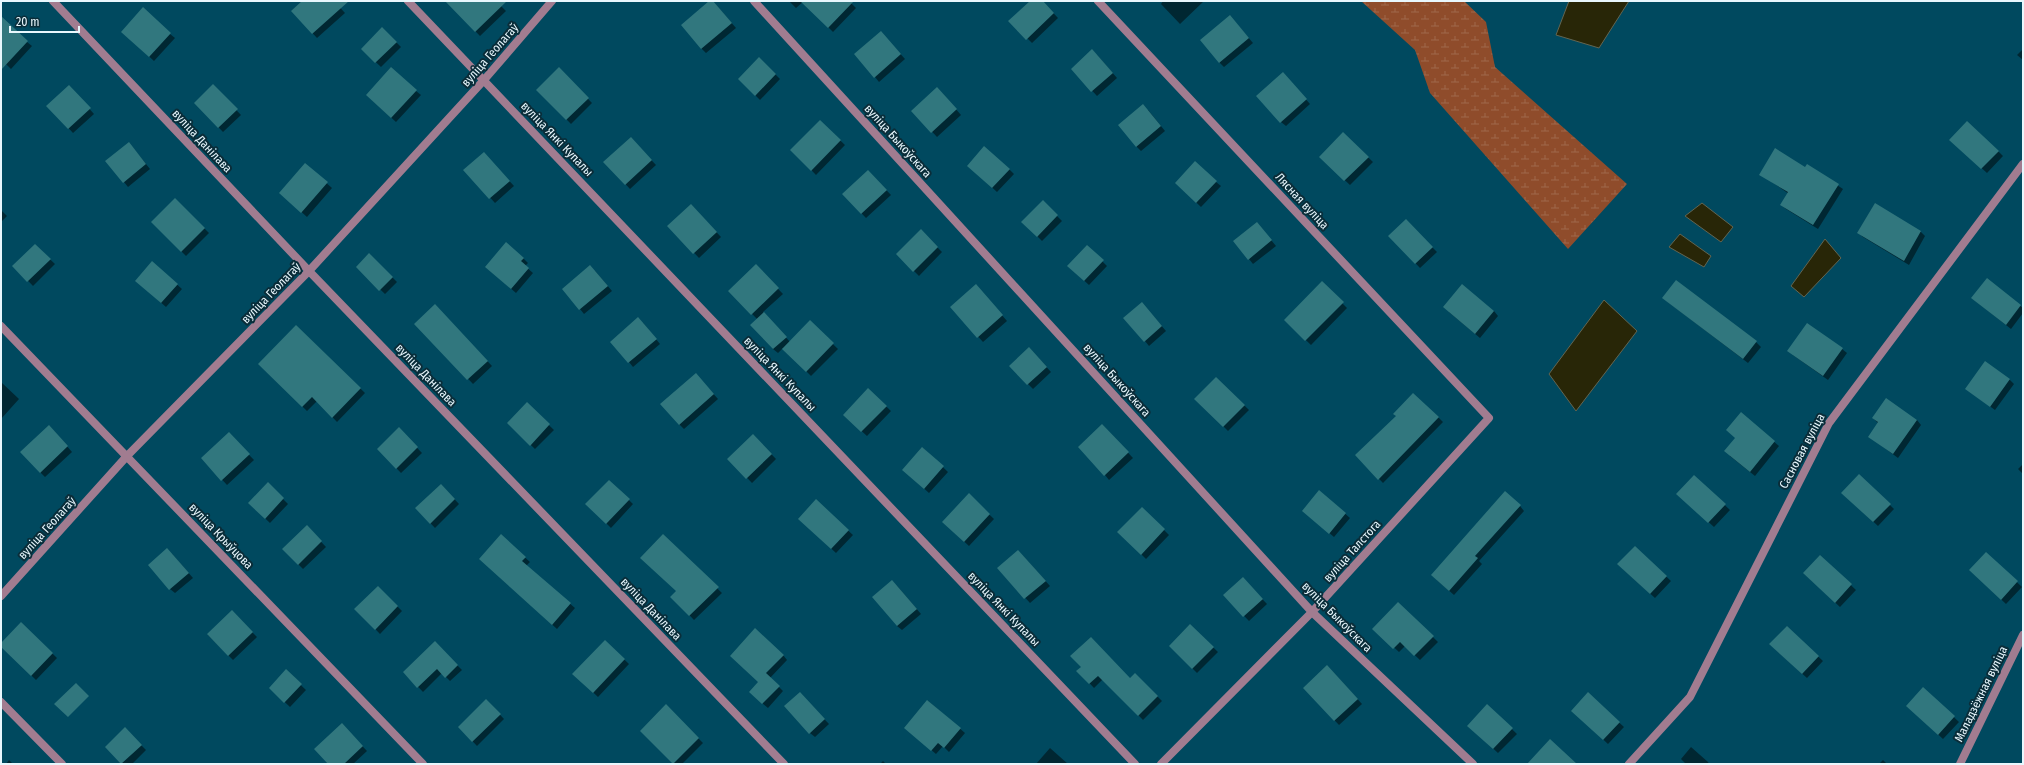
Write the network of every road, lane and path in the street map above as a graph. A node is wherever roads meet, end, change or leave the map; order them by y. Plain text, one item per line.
1 (53, 1) edge
2 (408, 1) edge
3 (552, 1) edge
4 (754, 1) edge
5 (1098, 1) edge
6 (484, 80) junction
7 (2023, 164) edge
8 (309, 271) junction
9 (1, 326) edge
10 (1489, 418) joint
11 (127, 456) junction
12 (1, 596) edge
13 (1312, 612) junction
14 (2023, 635) edge
15 (1, 702) edge
16 (62, 764) edge
17 (423, 764) edge
18 (784, 764) edge
19 (1135, 764) edge
20 (1161, 764) edge
21 (1473, 764) edge
22 (1628, 764) edge
23 (1960, 764) edge

1 - 8 street, вуліца Данілава
2 - 6 street, вуліца Янкі Купалы
3 - 6 street, вуліца Геолагаў
4 - 13 street, вуліца Быкоўскага
5 - 10 street, Лясная вуліца
6 - 8 street, вуліца Геолагаў
6 - 19 street, вуліца Янкі Купалы
7 - 22 street, Сасновая вуліца
8 - 11 street, вуліца Геолагаў
8 - 18 street, вуліца Данілава
9 - 11 street, вуліца Крыўцова
10 - 13 street, вуліца Талстога
11 - 12 street, вуліца Геолагаў
11 - 17 street, вуліца Крыўцова
13 - 20 street, вуліца Талстога
13 - 21 street, вуліца Быкоўскага
14 - 23 street, Маладзёжная вуліца
15 - 16 street

